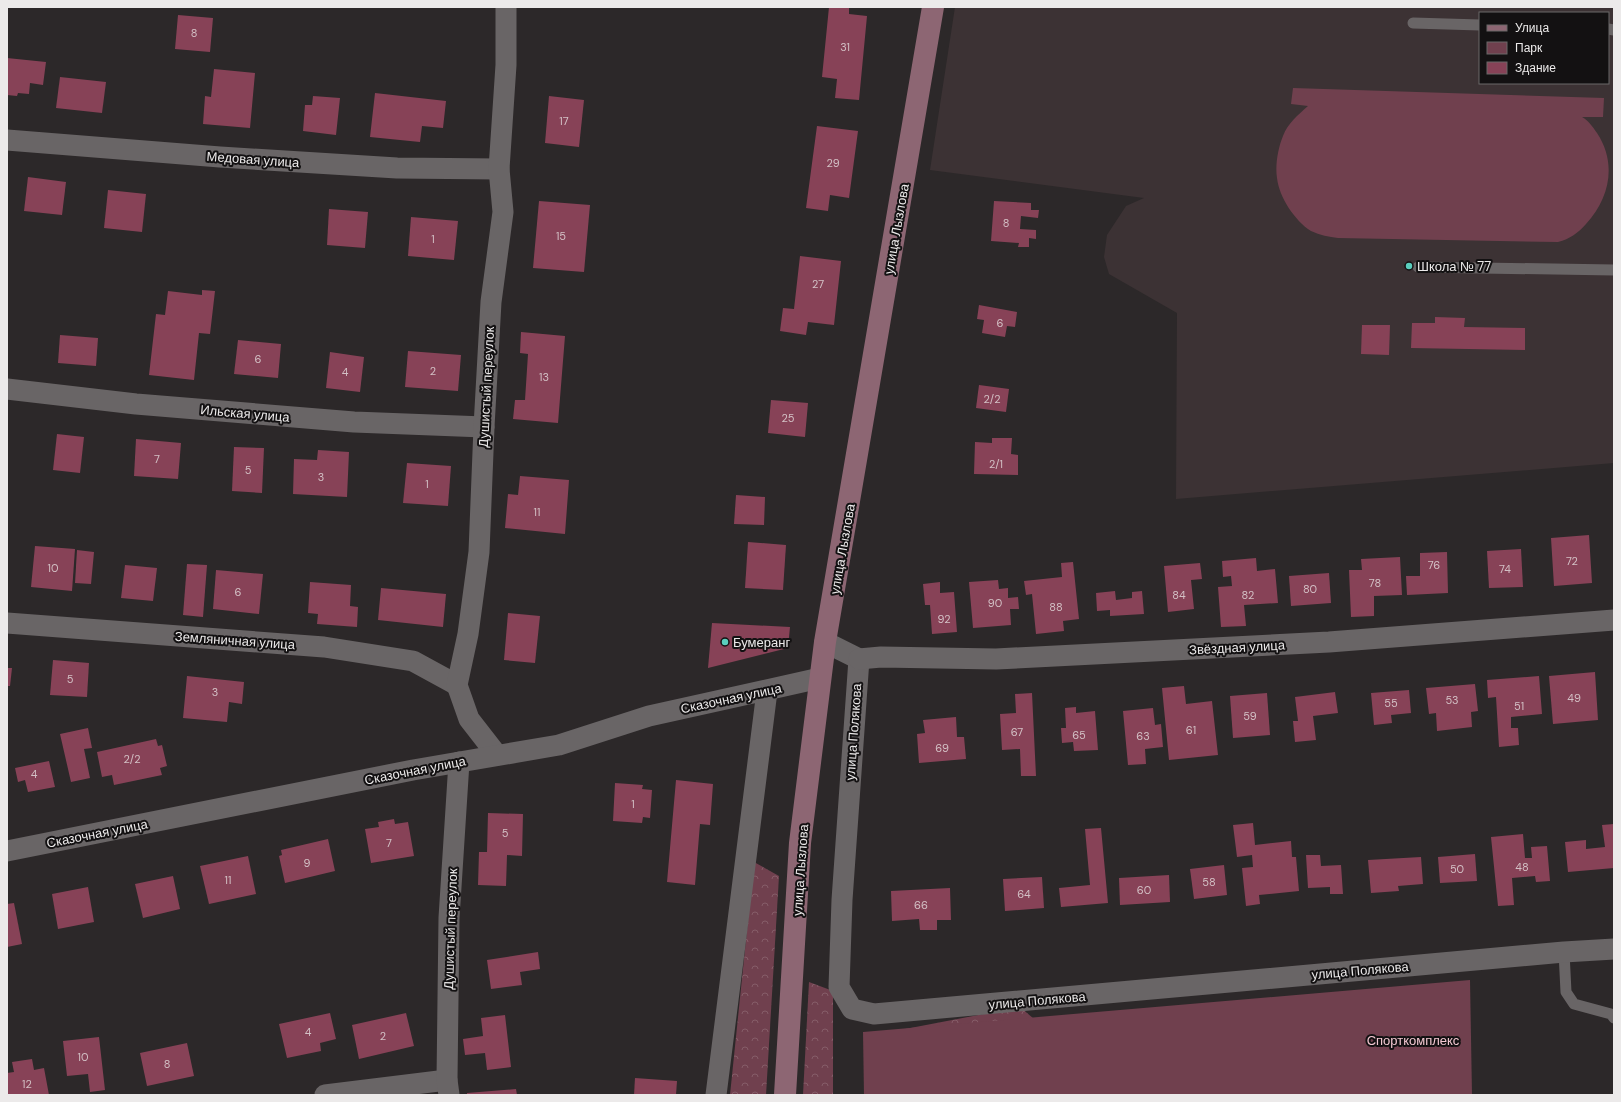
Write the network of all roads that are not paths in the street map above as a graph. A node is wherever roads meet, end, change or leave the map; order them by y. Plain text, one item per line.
1 (506, 7) edge
2 (933, 7) edge
3 (1413, 23) dead end
4 (1479, 25) edge
5 (7, 140) edge
6 (499, 169) junction
7 (1418, 267) dead end
8 (1614, 270) edge
9 (7, 389) edge
10 (484, 427) junction
11 (1614, 620) edge
12 (7, 623) edge
13 (826, 642) junction
14 (859, 659) junction
15 (820, 678) junction
16 (456, 685) junction
17 (767, 691) junction
18 (497, 755) junction
19 (458, 762) junction
20 (7, 850) edge
21 (1614, 949) edge
22 (1564, 952) junction
23 (1614, 1018) edge
24 (448, 1087) edge
25 (325, 1095) edge
26 (716, 1095) edge
27 (785, 1095) edge

1 - 6 street, Душистый переулок
2 - 13 main road, улица Лызлова
3 - 4 lane
5 - 6 street, Медовая улица
6 - 10 street, Душистый переулок
7 - 8 lane
9 - 10 street, Ильская улица
10 - 16 street, Душистый переулок
11 - 14 street, Звёздная улица
12 - 16 street, Земляничная улица
13 - 14 street
13 - 15 main road, улица Лызлова
14 - 22 street, улица Полякова
15 - 17 street, Сказочная улица
15 - 27 main road, улица Лызлова
16 - 18 street
17 - 18 street, Сказочная улица
17 - 26 street
18 - 19 street, Сказочная улица
19 - 20 street, Сказочная улица
19 - 24 street, Душистый переулок
21 - 22 street, улица Полякова
22 - 23 lane
24 - 25 street

